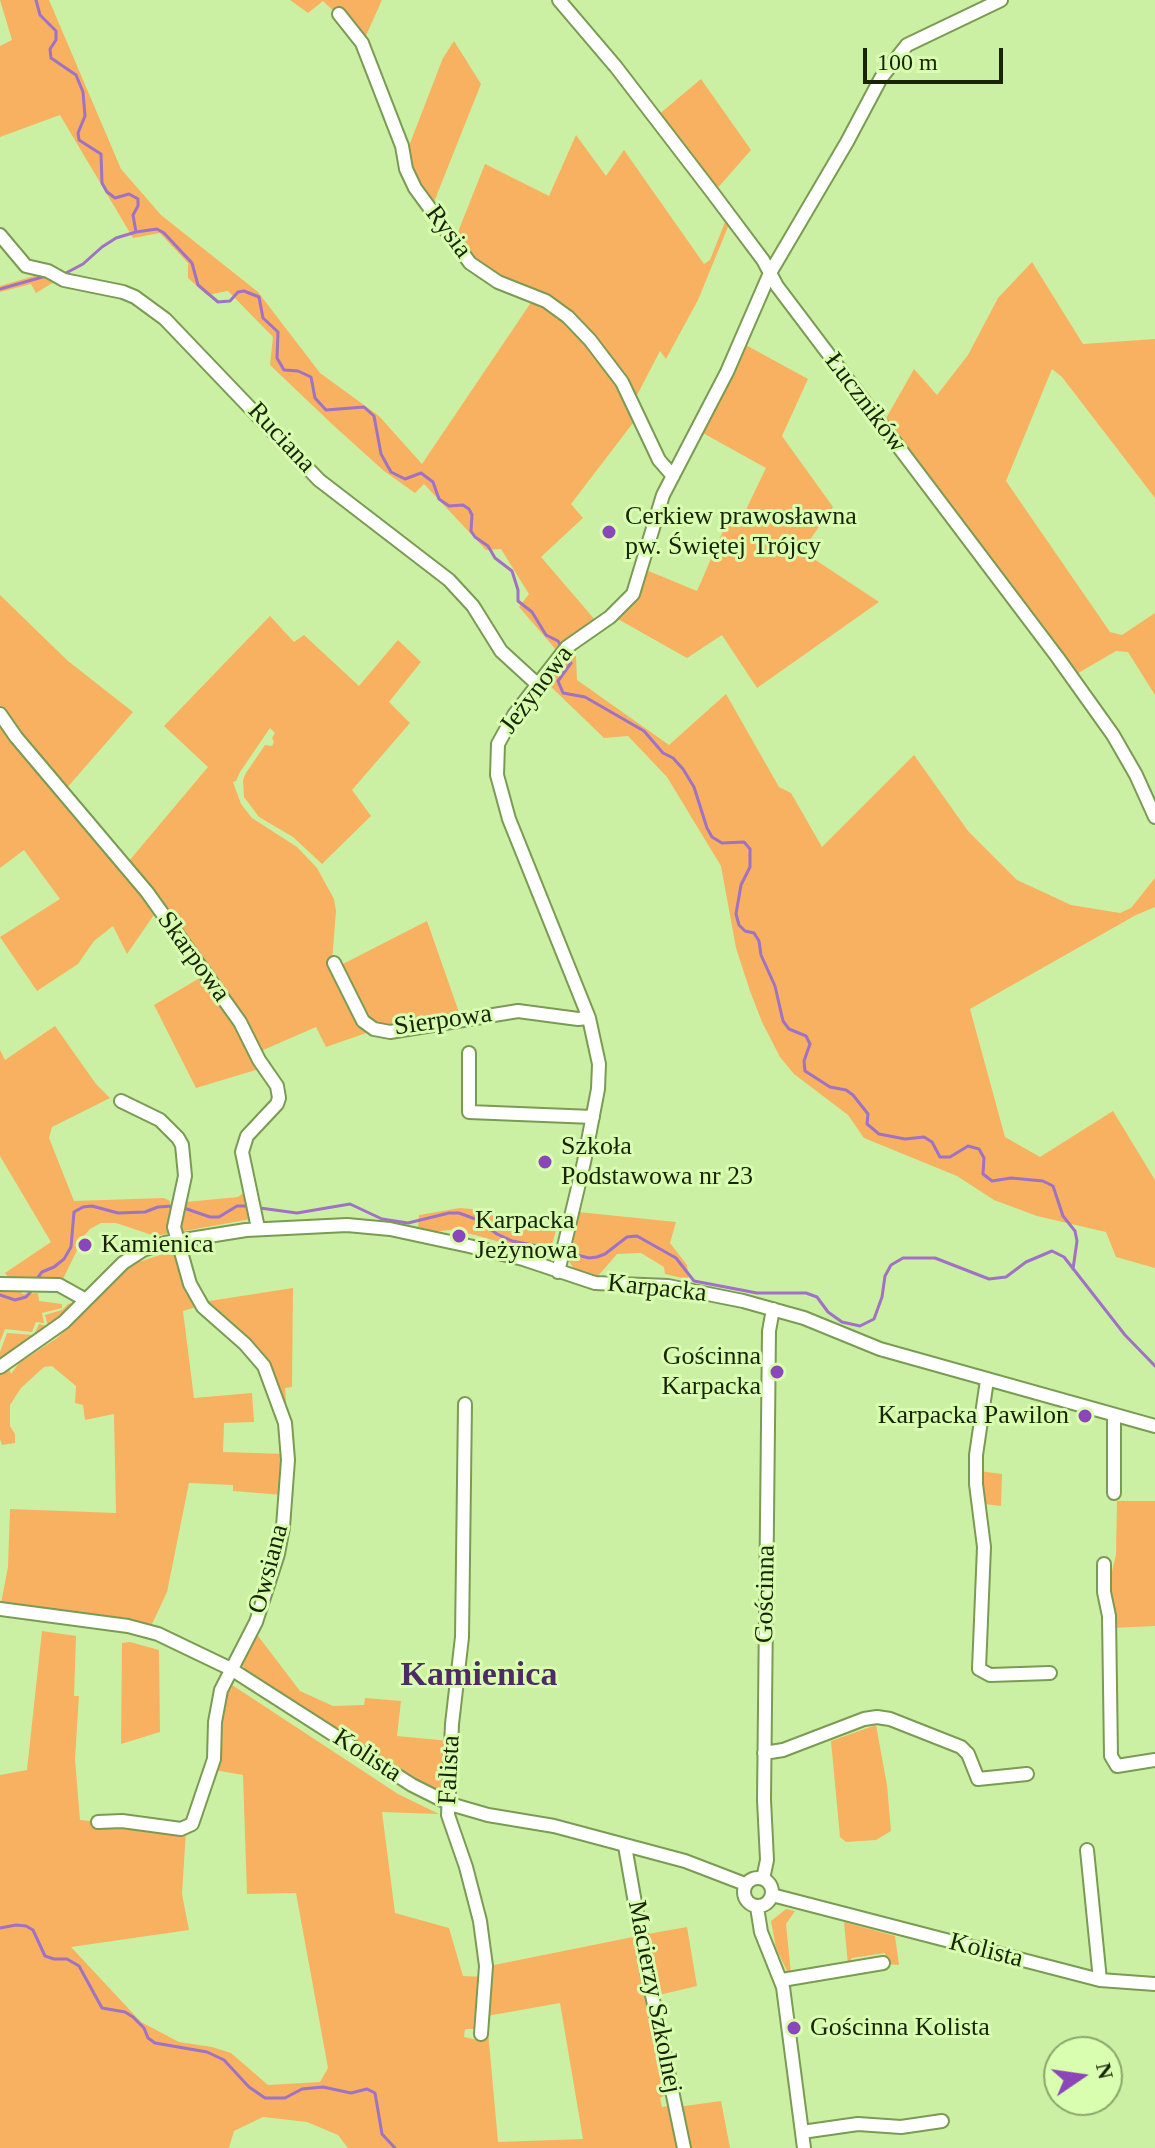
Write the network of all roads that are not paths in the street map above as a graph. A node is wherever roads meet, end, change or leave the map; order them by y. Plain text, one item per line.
1 (559, 0) edge
2 (1001, 0) edge
3 (339, 14) dead end
4 (0, 235) edge
5 (770, 273) junction
6 (673, 476) junction
7 (537, 684) junction
8 (0, 714) edge
9 (1155, 817) edge
10 (334, 963) dead end
11 (589, 1018) junction
12 (469, 1053) dead end
13 (121, 1101) dead end
14 (593, 1117) junction
15 (257, 1222) junction
16 (177, 1241) junction
17 (558, 1272) junction
18 (0, 1284) edge
19 (86, 1300) junction
20 (773, 1309) junction
21 (0, 1367) edge
22 (987, 1380) junction
23 (465, 1404) dead end
24 (1114, 1416) junction
25 (1155, 1426) edge
26 (1114, 1493) dead end
27 (1104, 1564) dead end
28 (0, 1609) edge
29 (231, 1669) junction
30 (1050, 1673) dead end
31 (764, 1753) junction
32 (1155, 1760) edge
33 (1027, 1774) dead end
34 (450, 1804) junction
35 (98, 1822) dead end
36 (625, 1846) junction
37 (1087, 1850) dead end
38 (763, 1879) junction
39 (745, 1884) junction
40 (772, 1895) junction
41 (757, 1907) junction
42 (883, 1963) dead end
43 (782, 1980) junction
44 (1100, 1980) junction
45 (1155, 1984) edge
46 (481, 2034) dead end
47 (942, 2121) dead end
48 (802, 2132) junction
49 (684, 2148) edge
50 (804, 2148) edge

1 - 5 street, Łuczników
2 - 5 street, Jeżynowa
3 - 6 street, Rysia
4 - 7 street, Ruciana
5 - 6 street, Jeżynowa
5 - 9 street, Łuczników
6 - 7 street, Jeżynowa
7 - 11 street, Jeżynowa
8 - 15 street, Skarpowa
10 - 11 street, Sierpowa
11 - 14 street, Jeżynowa
12 - 14 street
13 - 16 street
14 - 17 street, Jeżynowa
15 - 16 street, Karpacka
15 - 17 street, Karpacka
16 - 19 street, Karpacka
16 - 29 street, Owsiana
17 - 20 street, Karpacka
18 - 19 street
19 - 21 street, Karpacka
20 - 22 street, Karpacka
20 - 31 street, Gościnna
22 - 24 street, Karpacka
22 - 30 street
23 - 34 street, Falista
24 - 25 street, Karpacka
24 - 26 street
27 - 32 street
28 - 29 street, Kolista
29 - 34 street, Kolista
29 - 35 street, Owsiana
31 - 33 street
31 - 38 street, Gościnna
34 - 36 street, Kolista
34 - 46 street, Falista
36 - 39 street, Kolista
36 - 49 street, Macierzy Szkolnej
37 - 44 street
38 - 39 street
38 - 40 street
39 - 41 street
40 - 41 street
40 - 44 street, Kolista
41 - 43 street
42 - 43 street
43 - 48 street
44 - 45 street, Kolista
47 - 48 street
48 - 50 street

